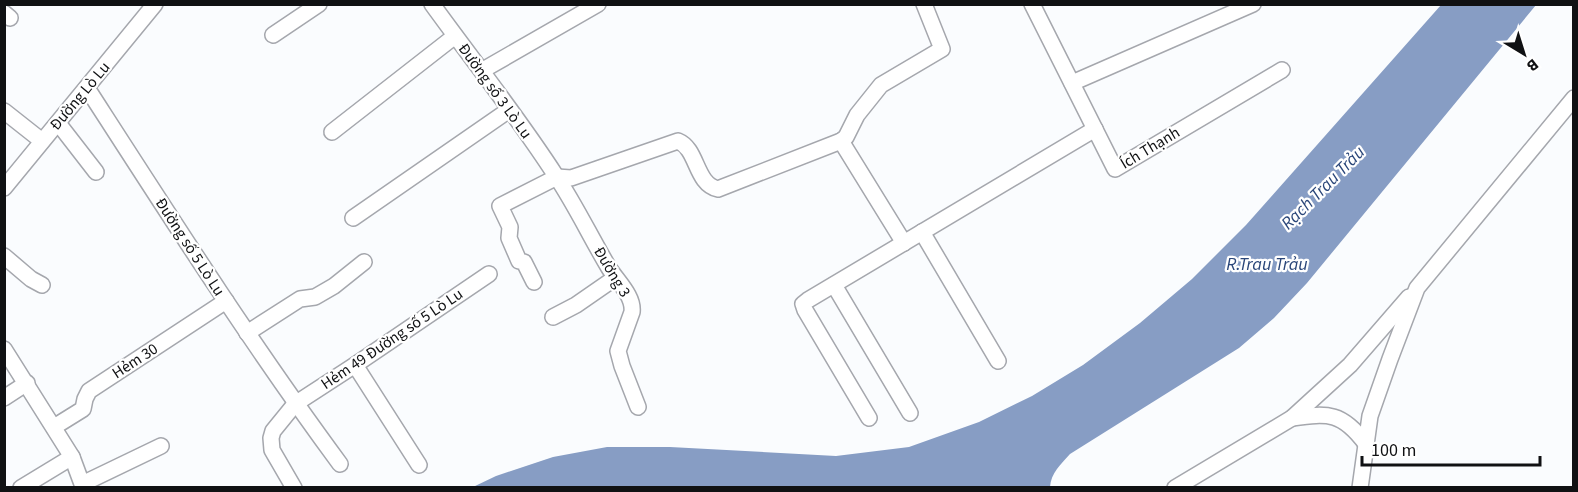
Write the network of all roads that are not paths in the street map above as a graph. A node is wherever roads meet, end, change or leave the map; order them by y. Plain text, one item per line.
1 (155, 4) edge
2 (319, 4) edge
3 (432, 4) edge
4 (598, 4) edge
5 (924, 4) edge
6 (1032, 4) edge
7 (1253, 4) edge
8 (273, 35) dead end
9 (455, 36) junction
10 (483, 70) junction
11 (1282, 70) dead end
12 (1072, 83) junction
13 (87, 88) junction
14 (1574, 98) edge
15 (509, 110) junction
16 (4, 111) edge
17 (58, 123) junction
18 (1095, 129) junction
19 (332, 132) dead end
20 (42, 141) junction
21 (841, 141) junction
22 (96, 172) dead end
23 (557, 177) junction
24 (4, 188) edge
25 (353, 218) dead end
26 (921, 232) junction
27 (904, 243) junction
28 (4, 256) edge
29 (364, 262) dead end
30 (489, 274) dead end
31 (615, 278) junction
32 (534, 282) dead end
33 (42, 285) dead end
34 (834, 285) junction
35 (1417, 288) junction
36 (225, 301) junction
37 (553, 316) dead end
38 (247, 333) junction
39 (4, 349) edge
40 (998, 361) dead end
41 (356, 365) junction
42 (27, 383) junction
43 (4, 398) edge
44 (295, 404) junction
45 (638, 407) dead end
46 (910, 413) dead end
47 (868, 418) dead end
48 (1292, 418) junction
49 (54, 427) junction
50 (1366, 444) junction
51 (161, 446) dead end
52 (72, 457) junction
53 (340, 464) dead end
54 (419, 465) dead end
55 (83, 486) edge
56 (21, 488) edge
57 (294, 488) edge
58 (1174, 488) edge
59 (1360, 488) edge

1 - 13 street, Đường Lò Lu
2 - 8 street
3 - 9 street, Đường số 3 Lò Lu
4 - 10 street
5 - 21 street
6 - 12 street, Ích Thạnh
7 - 12 street
9 - 10 street, Đường số 3 Lò Lu
9 - 19 street
10 - 15 street, Đường số 3 Lò Lu
11 - 18 street, Ích Thạnh
12 - 18 street, Ích Thạnh
13 - 17 street, Đường Lò Lu
13 - 36 street, Đường số 5 Lò Lu
14 - 35 street
15 - 23 street, Đường số 3 Lò Lu
15 - 25 street
16 - 20 street
17 - 20 street, Đường Lò Lu
17 - 22 street
18 - 26 street
20 - 24 street, Đường Lò Lu
21 - 23 street
21 - 27 street
23 - 31 street, Đường 3
23 - 32 street
26 - 27 street
26 - 40 street
27 - 34 street
28 - 33 street
29 - 38 street
30 - 41 street, Hẻm 49 Đường số 5 Lò Lu
31 - 37 street
31 - 45 street, Đường 3
34 - 46 street
34 - 47 street
35 - 48 street
35 - 50 street
36 - 38 street, Đường số 5 Lò Lu
36 - 49 street, Hẻm 30
38 - 44 street, Đường số 5 Lò Lu
39 - 42 street
41 - 44 street, Hẻm 49 Đường số 5 Lò Lu
41 - 54 street
42 - 43 street
42 - 49 street
44 - 53 street, Đường số 5 Lò Lu
44 - 57 street, Hẻm 49 Đường số 5 Lò Lu
48 - 50 street
48 - 58 street
49 - 52 street
50 - 59 street
51 - 55 street
52 - 55 street
52 - 56 street

